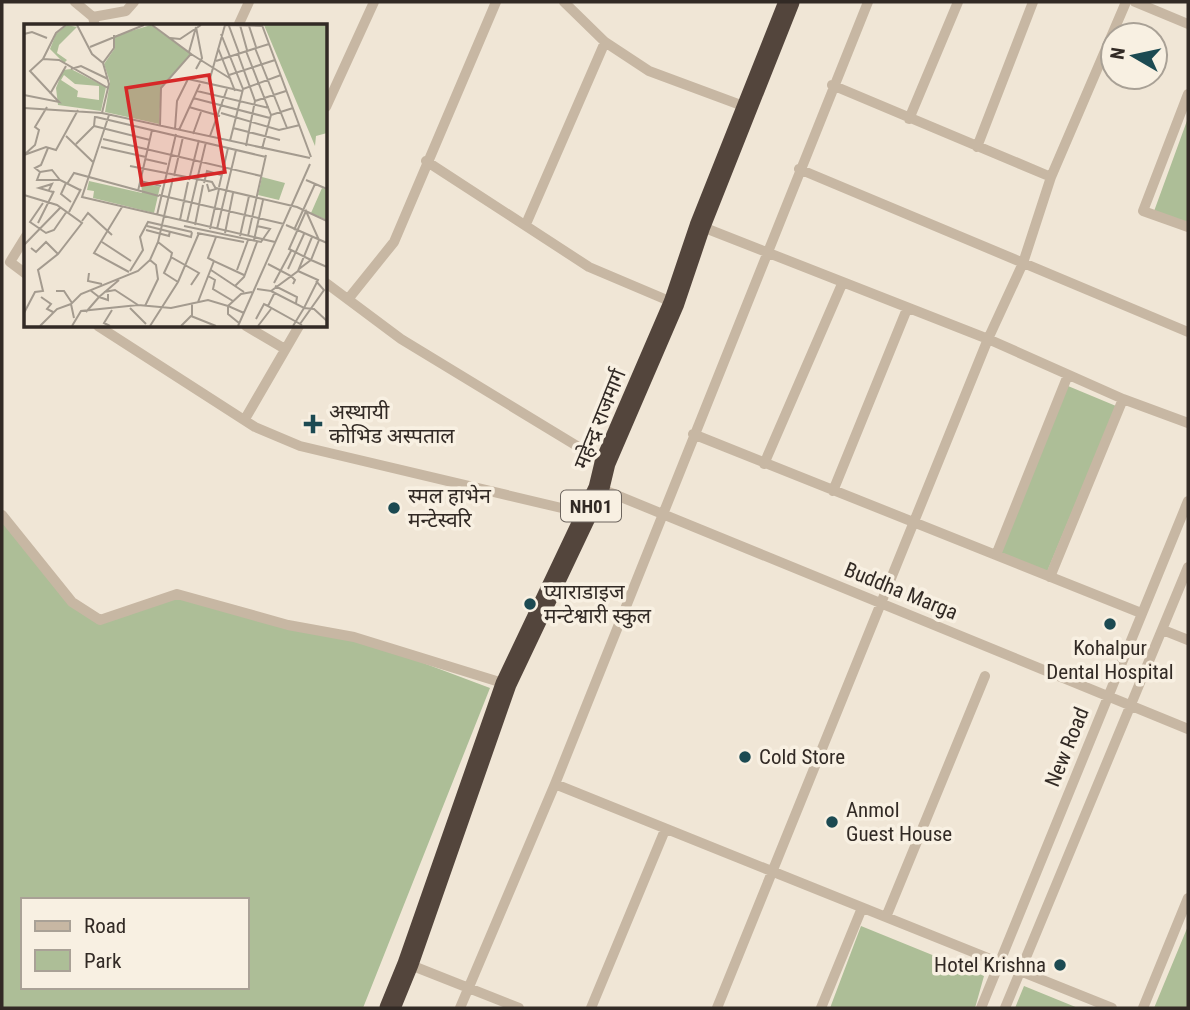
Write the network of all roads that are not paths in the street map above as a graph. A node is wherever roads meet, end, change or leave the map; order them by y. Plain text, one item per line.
1 (75, 2) edge
2 (134, 2) edge
3 (249, 2) edge
4 (374, 2) edge
5 (496, 2) edge
6 (564, 2) edge
7 (789, 2) edge
8 (868, 2) edge
9 (958, 2) edge
10 (1033, 2) edge
11 (1126, 2) edge
12 (1135, 2) edge
13 (94, 22) edge
14 (239, 24) edge
15 (1188, 24) edge
16 (604, 42) junction
17 (832, 85) junction
18 (1188, 94) edge
19 (327, 105) edge
20 (746, 107) junction
21 (909, 119) junction
22 (977, 147) junction
23 (426, 161) junction
24 (799, 169) junction
25 (1051, 177) junction
26 (526, 224) junction
27 (700, 226) junction
28 (1188, 227) edge
29 (24, 239) edge
30 (765, 252) junction
31 (1023, 263) junction
32 (24, 272) edge
33 (327, 284) edge
34 (842, 284) junction
35 (349, 298) junction
36 (674, 303) junction
37 (907, 309) junction
38 (100, 327) edge
39 (248, 327) edge
40 (298, 327) edge
41 (1188, 332) edge
42 (988, 339) junction
43 (285, 349) junction
44 (1068, 375) junction
45 (1123, 399) junction
46 (244, 419) junction
47 (1188, 423) edge
48 (693, 434) junction
49 (606, 463) junction
50 (764, 464) junction
51 (598, 488) junction
52 (833, 491) junction
53 (1188, 501) edge
54 (661, 513) junction
55 (587, 514) junction
56 (2, 515) edge
57 (915, 523) junction
58 (996, 555) junction
59 (1188, 566) edge
60 (1050, 577) junction
61 (882, 604) junction
62 (1141, 613) junction
63 (1163, 630) junction
64 (1188, 640) edge
65 (985, 676) dead end
66 (506, 684) junction
67 (1108, 696) junction
68 (1130, 705) junction
69 (1188, 729) edge
70 (555, 784) junction
71 (664, 830) junction
72 (771, 873) junction
73 (1188, 898) edge
74 (862, 908) junction
75 (886, 917) junction
76 (999, 963) junction
77 (408, 964) junction
78 (1019, 971) junction
79 (468, 987) junction
80 (390, 1008) edge
81 (460, 1008) edge
82 (519, 1008) edge
83 (591, 1008) edge
84 (717, 1008) edge
85 (821, 1008) edge
86 (981, 1008) edge
87 (1005, 1008) edge
88 (1112, 1008) edge
89 (1143, 1008) edge

1 - 13 street
2 - 13 street
3 - 14 street
4 - 19 street
5 - 23 street
6 - 16 street
7 - 20 highway, महेन्द्र राजमार्ग / NH01
8 - 17 street
9 - 21 street
10 - 22 street
11 - 25 street
12 - 15 street
16 - 20 street
16 - 26 street
17 - 21 street
17 - 24 street
18 - 28 street
20 - 27 highway, महेन्द्र राजमार्ग / NH01
21 - 22 street
22 - 25 street
23 - 26 street
23 - 35 street
24 - 30 street
24 - 31 street
25 - 31 street
26 - 36 street
27 - 30 street
27 - 36 highway, महेन्द्र राजमार्ग / NH01
29 - 32 street
30 - 34 street
30 - 48 street
31 - 41 street
31 - 42 street
33 - 35 street
34 - 37 street
34 - 50 street
35 - 49 street
36 - 49 highway, महेन्द्र राजमार्ग / NH01
37 - 42 street
37 - 52 street
38 - 46 street
39 - 43 street
40 - 43 street
42 - 44 street
42 - 57 street
43 - 46 street
44 - 45 street
44 - 58 street
45 - 47 street
45 - 60 street
46 - 55 street
48 - 50 street
48 - 54 street
49 - 51 highway, महेन्द्र राजमार्ग / NH01
50 - 52 street
51 - 54 street, Buddha Marga
51 - 55 highway, महेन्द्र राजमार्ग / NH01
52 - 57 street
53 - 62 street, New Road
54 - 61 street, Buddha Marga
54 - 70 street
55 - 66 highway, महेन्द्र राजमार्ग / NH01
56 - 66 street
57 - 58 street
57 - 61 street
58 - 60 street
59 - 63 street, New Road
60 - 62 street
61 - 67 street, Buddha Marga
61 - 72 street
62 - 67 street, New Road
63 - 64 street
63 - 68 street, New Road
65 - 75 street
66 - 77 highway, महेन्द्र राजमार्ग / NH01
67 - 68 street, Buddha Marga
67 - 76 street, New Road
68 - 69 street, Buddha Marga
68 - 78 street, New Road
70 - 71 street
70 - 79 street
71 - 72 street
71 - 83 street
72 - 74 street
72 - 84 street
73 - 89 street
74 - 75 street
74 - 85 street
75 - 76 street
76 - 78 street
76 - 86 street, New Road
77 - 79 street
77 - 80 highway, महेन्द्र राजमार्ग / NH01
78 - 87 street, New Road
78 - 88 street
79 - 81 street
79 - 82 street

